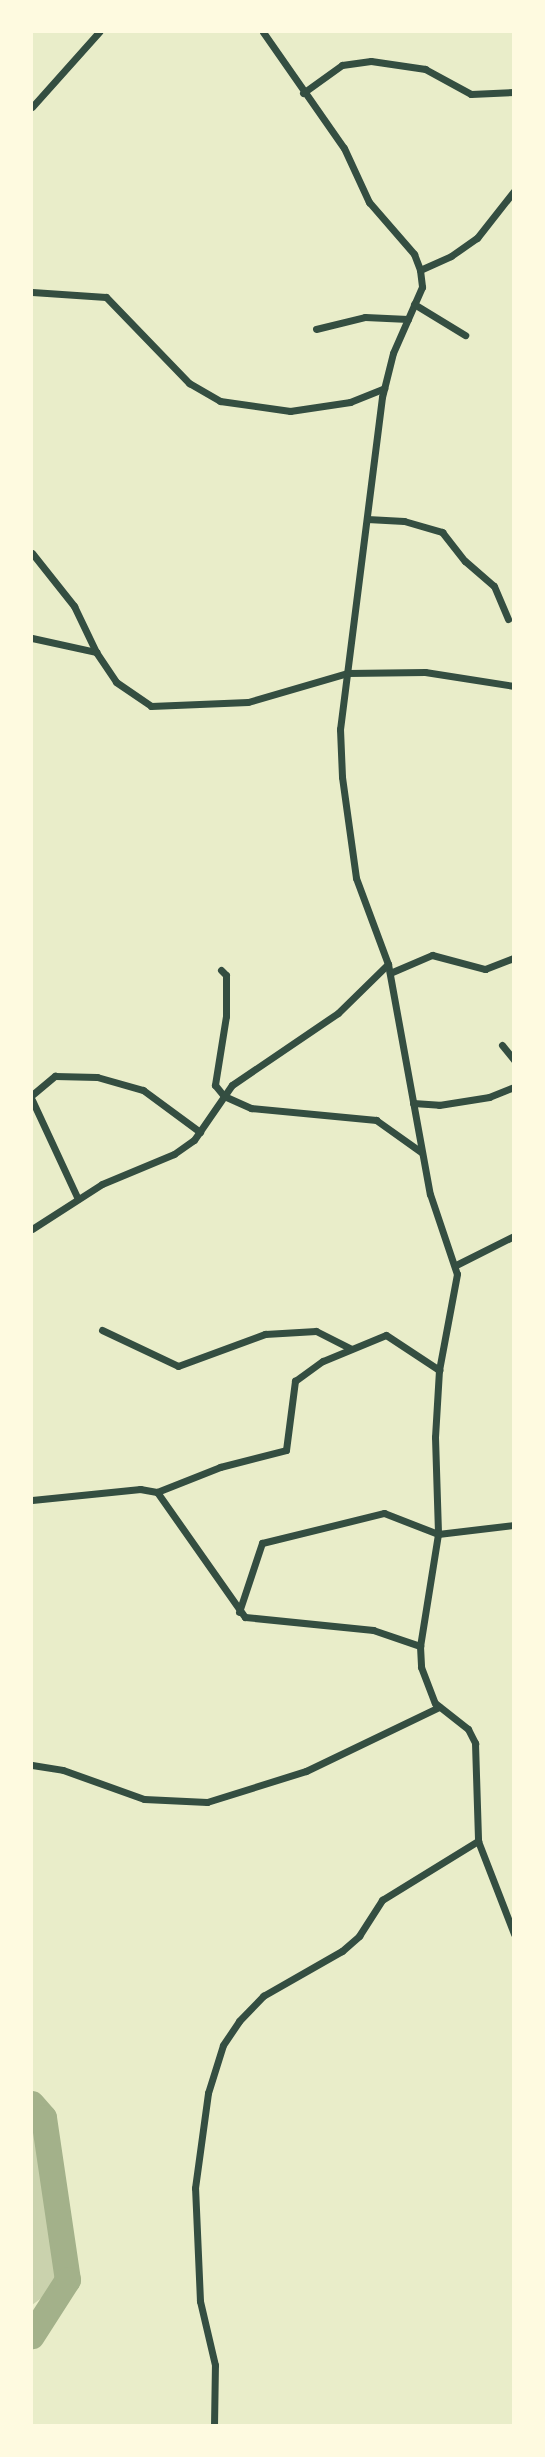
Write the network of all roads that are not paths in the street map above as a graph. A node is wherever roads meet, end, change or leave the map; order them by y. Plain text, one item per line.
1 (99, 32) edge
2 (262, 32) edge
3 (513, 92) edge
4 (303, 93) junction
5 (32, 107) edge
6 (513, 191) edge
7 (420, 270) junction
8 (32, 292) edge
9 (414, 304) junction
10 (408, 319) junction
11 (316, 329) dead end
12 (465, 335) dead end
13 (384, 388) junction
14 (367, 519) junction
15 (32, 553) edge
16 (508, 620) dead end
17 (32, 638) edge
18 (96, 652) junction
19 (348, 673) junction
20 (513, 686) edge
21 (513, 958) edge
22 (389, 969) junction
23 (222, 970) dead end
24 (502, 1045) dead end
25 (513, 1060) edge
26 (513, 1087) edge
27 (32, 1097) edge
28 (224, 1097) junction
29 (413, 1103) junction
30 (200, 1132) junction
31 (421, 1153) junction
32 (78, 1199) junction
33 (32, 1229) edge
34 (513, 1236) edge
35 (456, 1265) junction
36 (102, 1330) dead end
37 (351, 1349) junction
38 (439, 1370) junction
39 (157, 1492) junction
40 (32, 1500) edge
41 (513, 1525) edge
42 (438, 1534) junction
43 (239, 1612) junction
44 (420, 1646) junction
45 (439, 1707) junction
46 (32, 1765) edge
47 (478, 1841) junction
48 (513, 1934) edge
49 (214, 2426) edge

1 - 5 street
2 - 4 street
3 - 4 street
4 - 7 street
6 - 7 street
7 - 9 street
8 - 13 street
9 - 10 street
9 - 12 street
10 - 11 street
10 - 13 street
13 - 14 street
14 - 16 street
14 - 19 street
15 - 18 street
17 - 18 street
18 - 19 street
19 - 20 street
19 - 22 street
21 - 22 street
22 - 28 street
22 - 29 street
23 - 28 street
24 - 25 street
26 - 29 street
27 - 30 street
27 - 32 street
28 - 30 street
28 - 31 street
29 - 31 street
30 - 32 street
31 - 35 street
32 - 33 street
34 - 35 street
35 - 38 street
36 - 37 street
37 - 38 street
37 - 39 street
38 - 42 street
39 - 40 street
39 - 43 street
41 - 42 street
42 - 43 street
42 - 44 street
43 - 44 street
44 - 45 street
45 - 46 street
45 - 47 street
47 - 48 street
47 - 49 street

